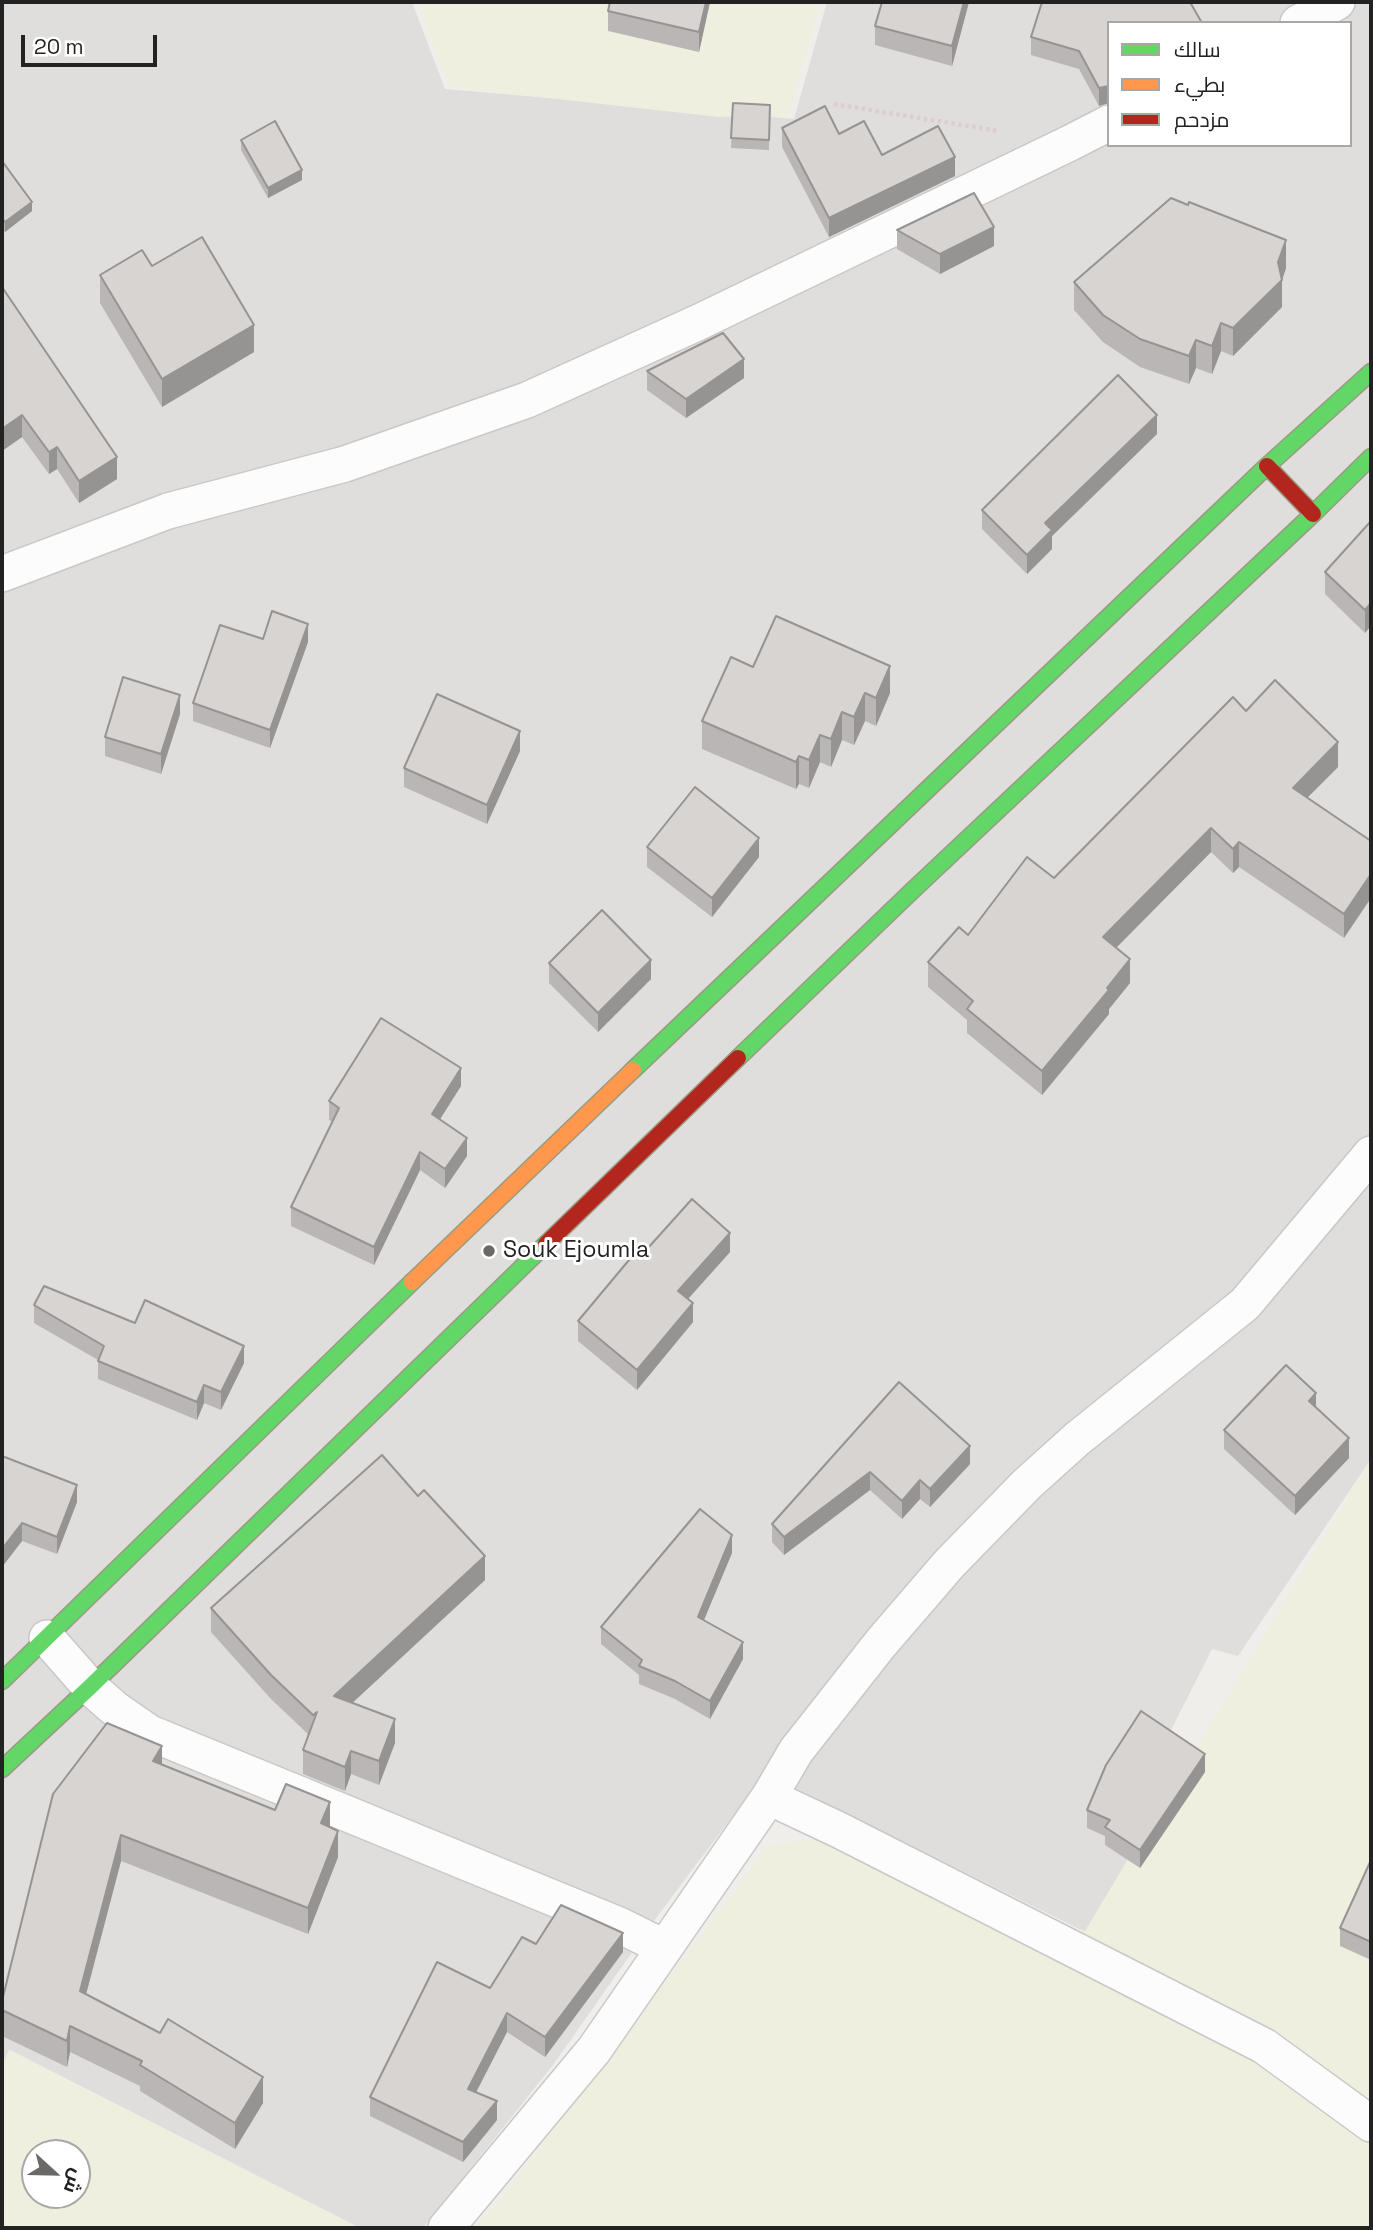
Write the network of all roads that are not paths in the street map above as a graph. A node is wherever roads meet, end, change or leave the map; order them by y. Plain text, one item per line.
1 (1337, 2) edge
2 (1302, 21) edge
3 (1107, 124) edge
4 (1371, 372) edge
5 (1371, 457) edge
6 (1267, 466) junction
7 (1313, 514) junction
8 (2, 574) edge
9 (1371, 1154) edge
10 (47, 1638) junction
11 (2, 1681) edge
12 (90, 1687) junction
13 (2, 1769) edge
14 (769, 1797) junction
15 (663, 1947) junction
16 (1371, 2124) edge
17 (446, 2228) edge

1 - 2 street
3 - 8 street
4 - 6 main road
5 - 7 main road
6 - 7 main road
6 - 10 main road
7 - 12 main road
9 - 14 street
10 - 11 main road
10 - 12 street
12 - 13 main road
12 - 15 street
14 - 15 street
14 - 16 street
15 - 17 street

